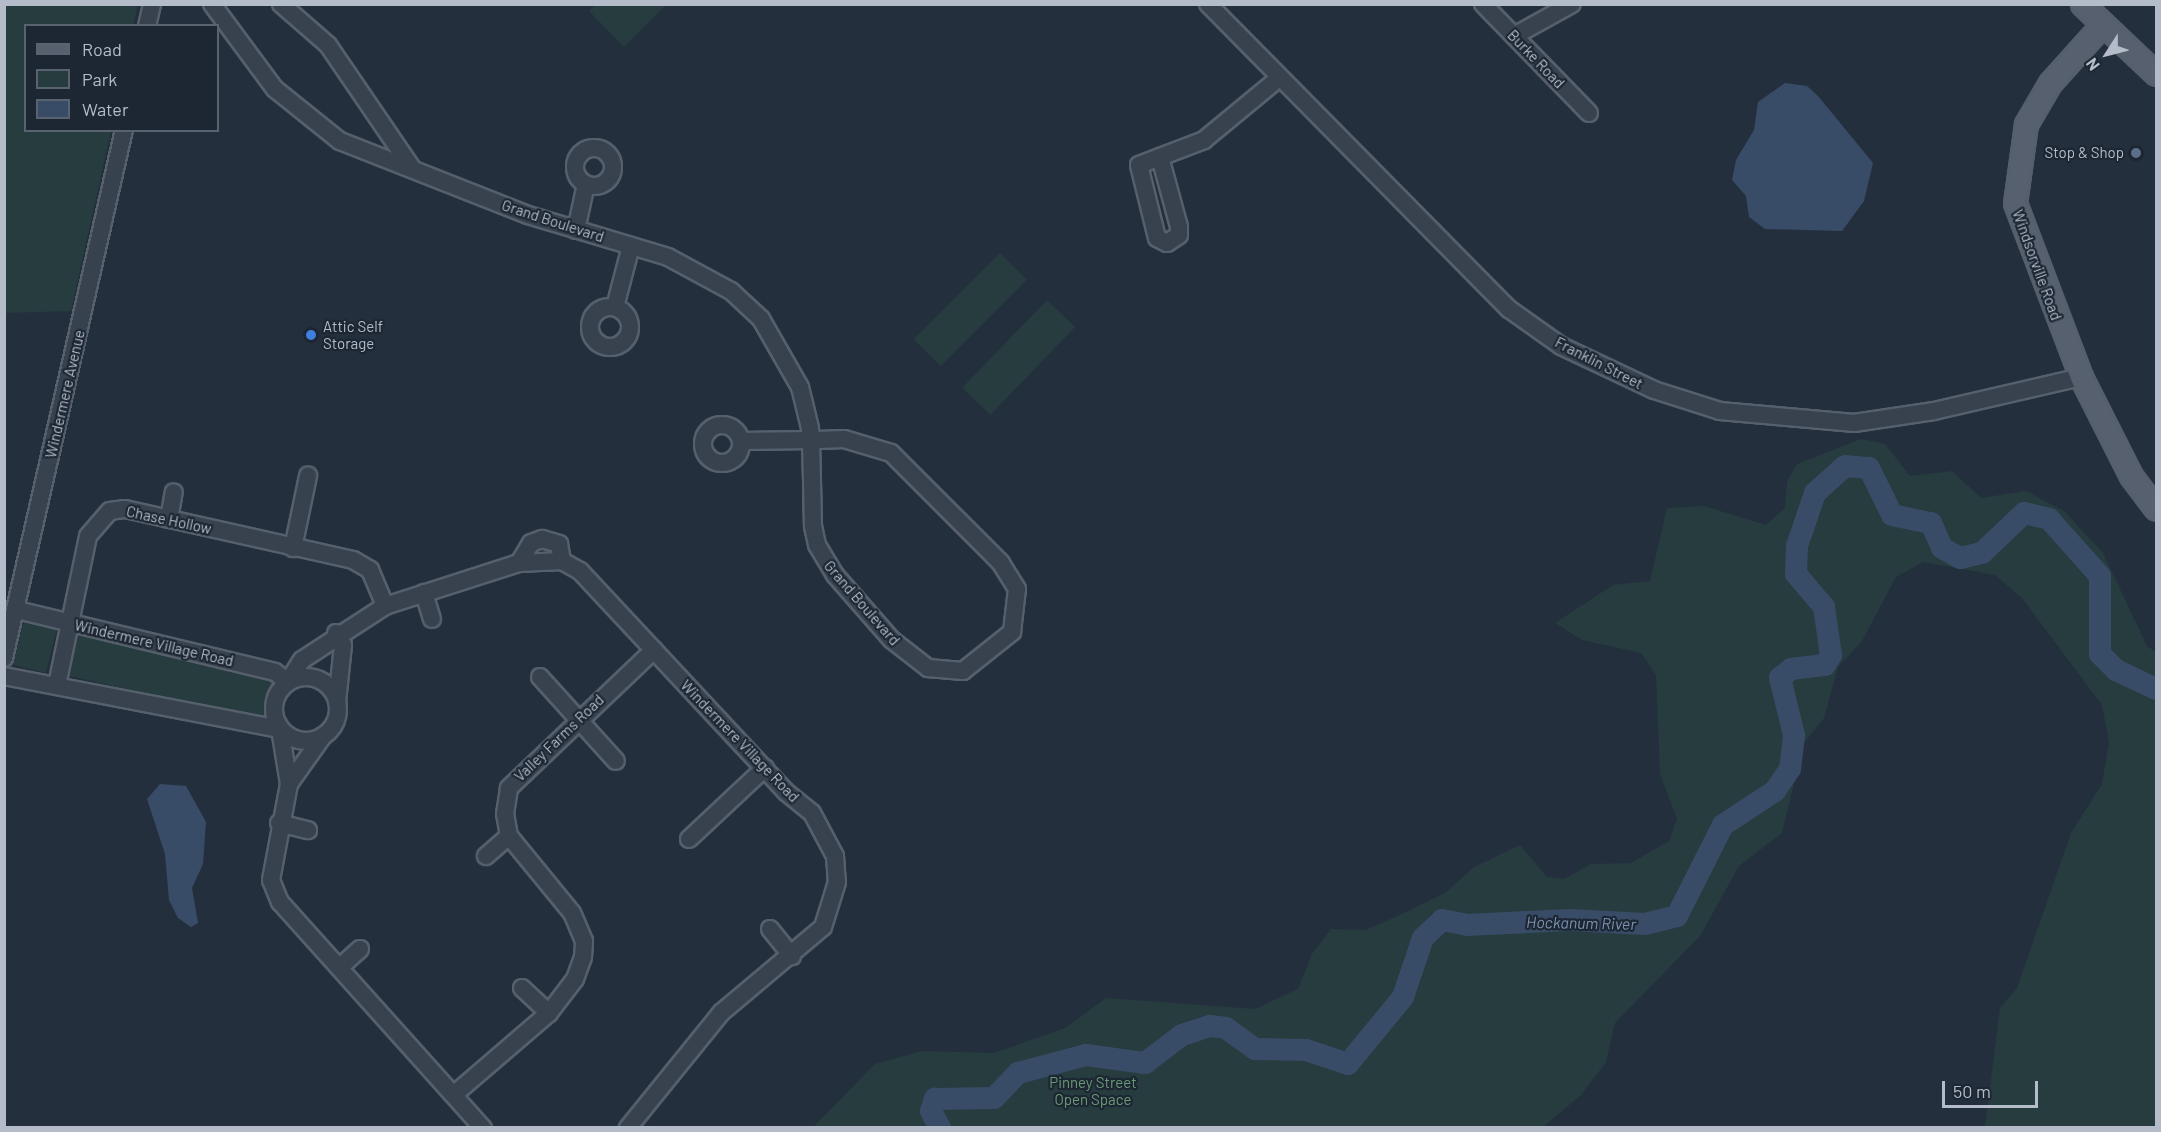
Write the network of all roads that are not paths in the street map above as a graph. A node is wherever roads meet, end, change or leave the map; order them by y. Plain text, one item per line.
1 (152, 4) edge
2 (213, 4) edge
3 (281, 4) edge
4 (1208, 4) edge
5 (1483, 4) edge
6 (1572, 4) edge
7 (2082, 4) edge
8 (147, 24) edge
9 (2103, 24) junction
10 (1514, 36) junction
11 (2157, 74) edge
12 (1279, 78) junction
13 (1590, 113) dead end
14 (124, 132) edge
15 (1160, 157) dead end
16 (412, 168) junction
17 (586, 184) dead end
18 (576, 230) junction
19 (631, 246) junction
20 (615, 307) dead end
21 (2081, 377) junction
22 (811, 440) junction
23 (741, 441) dead end
24 (308, 476) dead end
25 (174, 492) dead end
26 (2157, 509) edge
27 (170, 519) junction
28 (293, 548) junction
29 (424, 593) junction
30 (385, 606) junction
31 (17, 610) junction
32 (432, 619) dead end
33 (68, 623) junction
34 (336, 633) junction
35 (654, 650) junction
36 (4, 658) edge
37 (4, 676) edge
38 (540, 677) dead end
39 (288, 682) junction
40 (57, 685) junction
41 (337, 702) junction
42 (578, 718) junction
43 (280, 729) junction
44 (323, 736) junction
45 (616, 761) dead end
46 (765, 768) junction
47 (289, 783) junction
48 (279, 823) junction
49 (308, 830) dead end
50 (509, 836) junction
51 (689, 839) dead end
52 (486, 856) dead end
53 (770, 929) dead end
54 (360, 949) dead end
55 (792, 956) junction
56 (340, 967) junction
57 (522, 988) dead end
58 (549, 1013) junction
59 (457, 1092) junction
60 (483, 1128) edge
61 (628, 1128) edge

1 - 8 street
2 - 16 street, Grand Boulevard
3 - 16 street
4 - 12 street, Franklin Street
5 - 10 street, Burke Road
6 - 10 street
7 - 9 main road
9 - 11 main road
9 - 21 main road, Windsorville Road
10 - 13 street, Burke Road
12 - 15 street
12 - 21 street, Franklin Street
14 - 31 street, Windermere Avenue
16 - 18 street, Grand Boulevard
17 - 18 street
18 - 19 street, Grand Boulevard
19 - 20 street
19 - 22 street, Grand Boulevard
21 - 26 main road, Windsorville Road
22 - 22 street, Grand Boulevard
22 - 23 street
24 - 28 street
25 - 27 street
27 - 28 street, Chase Hollow
27 - 33 street, Chase Hollow
28 - 30 street, Chase Hollow
29 - 30 street, Windermere Village Road
29 - 32 street
29 - 35 street, Windermere Village Road
30 - 34 street, Windermere Village Road
31 - 33 street, Windermere Village Road
31 - 36 street, Windermere Avenue
33 - 39 street, Windermere Village Road
33 - 40 street, Chase Hollow
34 - 39 street, Windermere Village Road
34 - 41 street, Windermere Village Road
35 - 42 street, Valley Farms Road
35 - 46 street, Windermere Village Road
37 - 40 street
38 - 42 street
39 - 41 street
39 - 43 street, Windermere Village Road
40 - 43 street
41 - 44 street, Windermere Village Road
42 - 45 street
42 - 50 street, Valley Farms Road
43 - 44 street
43 - 47 street, Windermere Village Road
44 - 47 street, Windermere Village Road
46 - 51 street
46 - 55 street, Windermere Village Road
47 - 48 street, Windermere Village Road
48 - 49 street
48 - 56 street, Windermere Village Road
50 - 52 street
50 - 58 street
53 - 55 street
54 - 56 street
55 - 61 street, Windermere Village Road
56 - 59 street, Windermere Village Road
57 - 58 street
58 - 59 street
59 - 60 street, Windermere Village Road

